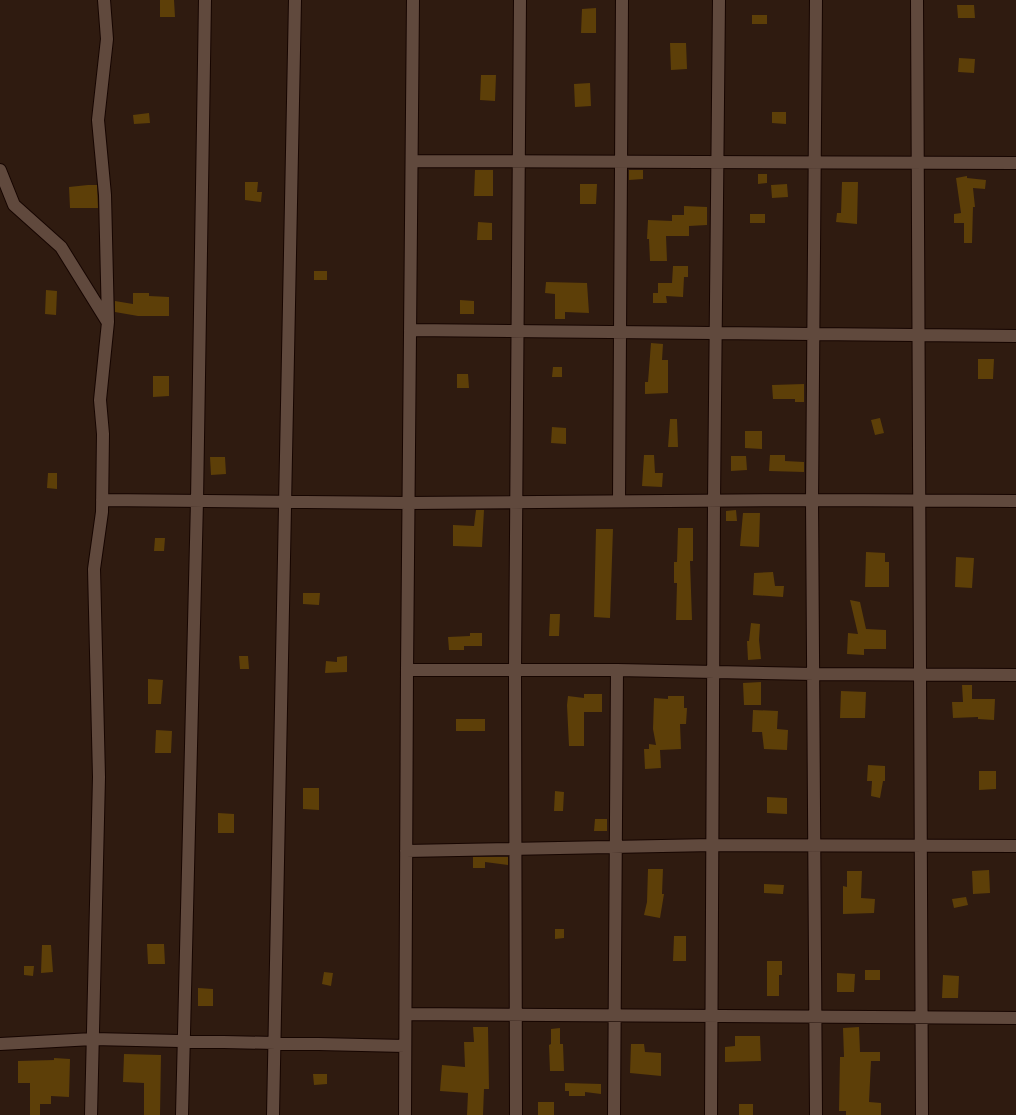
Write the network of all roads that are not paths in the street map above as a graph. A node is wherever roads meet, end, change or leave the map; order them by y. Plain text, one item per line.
1 (104, 0) edge
2 (205, 0) edge
3 (295, 0) edge
4 (414, 0) edge
5 (520, 0) edge
6 (622, 0) edge
7 (719, 0) edge
8 (816, 0) edge
9 (917, 0) edge
10 (412, 161) junction
11 (519, 162) junction
12 (621, 162) junction
13 (717, 162) junction
14 (815, 162) junction
15 (918, 162) junction
16 (1016, 163) edge
17 (0, 170) edge
18 (108, 322) junction
19 (410, 330) junction
20 (518, 330) junction
21 (620, 332) junction
22 (715, 334) junction
23 (813, 334) junction
24 (918, 335) junction
25 (1016, 336) edge
26 (102, 500) junction
27 (812, 500) junction
28 (197, 501) junction
29 (714, 501) junction
30 (919, 501) junction
31 (1016, 501) edge
32 (285, 502) junction
33 (516, 502) junction
34 (619, 502) junction
35 (408, 503) junction
36 (407, 670) junction
37 (515, 670) junction
38 (617, 670) junction
39 (714, 672) junction
40 (814, 674) junction
41 (920, 674) junction
42 (1016, 675) edge
43 (713, 845) junction
44 (815, 845) junction
45 (616, 846) junction
46 (921, 846) junction
47 (1016, 846) edge
48 (515, 848) junction
49 (406, 851) junction
50 (406, 1014) junction
51 (516, 1015) junction
52 (615, 1015) junction
53 (712, 1015) junction
54 (815, 1015) junction
55 (922, 1016) junction
56 (1016, 1018) edge
57 (93, 1039) junction
58 (184, 1041) junction
59 (274, 1043) junction
60 (0, 1044) edge
61 (405, 1046) junction
62 (92, 1115) edge
63 (182, 1115) edge
64 (273, 1115) edge
65 (405, 1115) edge
66 (516, 1115) edge
67 (614, 1115) edge
68 (711, 1115) edge
69 (816, 1115) edge
70 (922, 1115) edge

1 - 18 street
2 - 28 street
3 - 32 street
4 - 10 street
5 - 11 street
6 - 12 street
7 - 13 street
8 - 14 street
9 - 15 street
10 - 11 street
10 - 19 street
11 - 12 street
11 - 20 street
12 - 13 street
12 - 21 street
13 - 14 street
13 - 22 street
14 - 15 street
14 - 23 street
15 - 16 street
15 - 24 street
17 - 18 street
18 - 26 street
19 - 20 street
19 - 35 street
20 - 21 street
20 - 33 street
21 - 22 street
21 - 34 street
22 - 23 street
22 - 29 street
23 - 24 street
23 - 27 street
24 - 25 street
24 - 30 street
26 - 28 street
26 - 57 street
27 - 29 street
27 - 30 street
27 - 40 street
28 - 32 street
28 - 58 street
29 - 34 street
29 - 39 street
30 - 31 street
30 - 41 street
32 - 35 street
32 - 59 street
33 - 34 street
33 - 35 street
33 - 37 street
35 - 36 street
36 - 37 street
36 - 49 street
37 - 38 street
37 - 48 street
38 - 39 street
38 - 45 street
39 - 40 street
39 - 43 street
40 - 41 street
40 - 44 street
41 - 42 street
41 - 46 street
43 - 44 street
43 - 45 street
43 - 53 street
44 - 46 street
44 - 54 street
45 - 48 street
45 - 52 street
46 - 47 street
46 - 55 street
48 - 49 street
48 - 51 street
49 - 50 street
50 - 51 street
50 - 61 street
51 - 52 street
51 - 66 street
52 - 53 street
52 - 67 street
53 - 54 street
53 - 68 street
54 - 55 street
54 - 69 street
55 - 56 street
55 - 70 street
57 - 58 street
57 - 60 street
57 - 62 street
58 - 59 street
58 - 63 street
59 - 61 street
59 - 64 street
61 - 65 street

